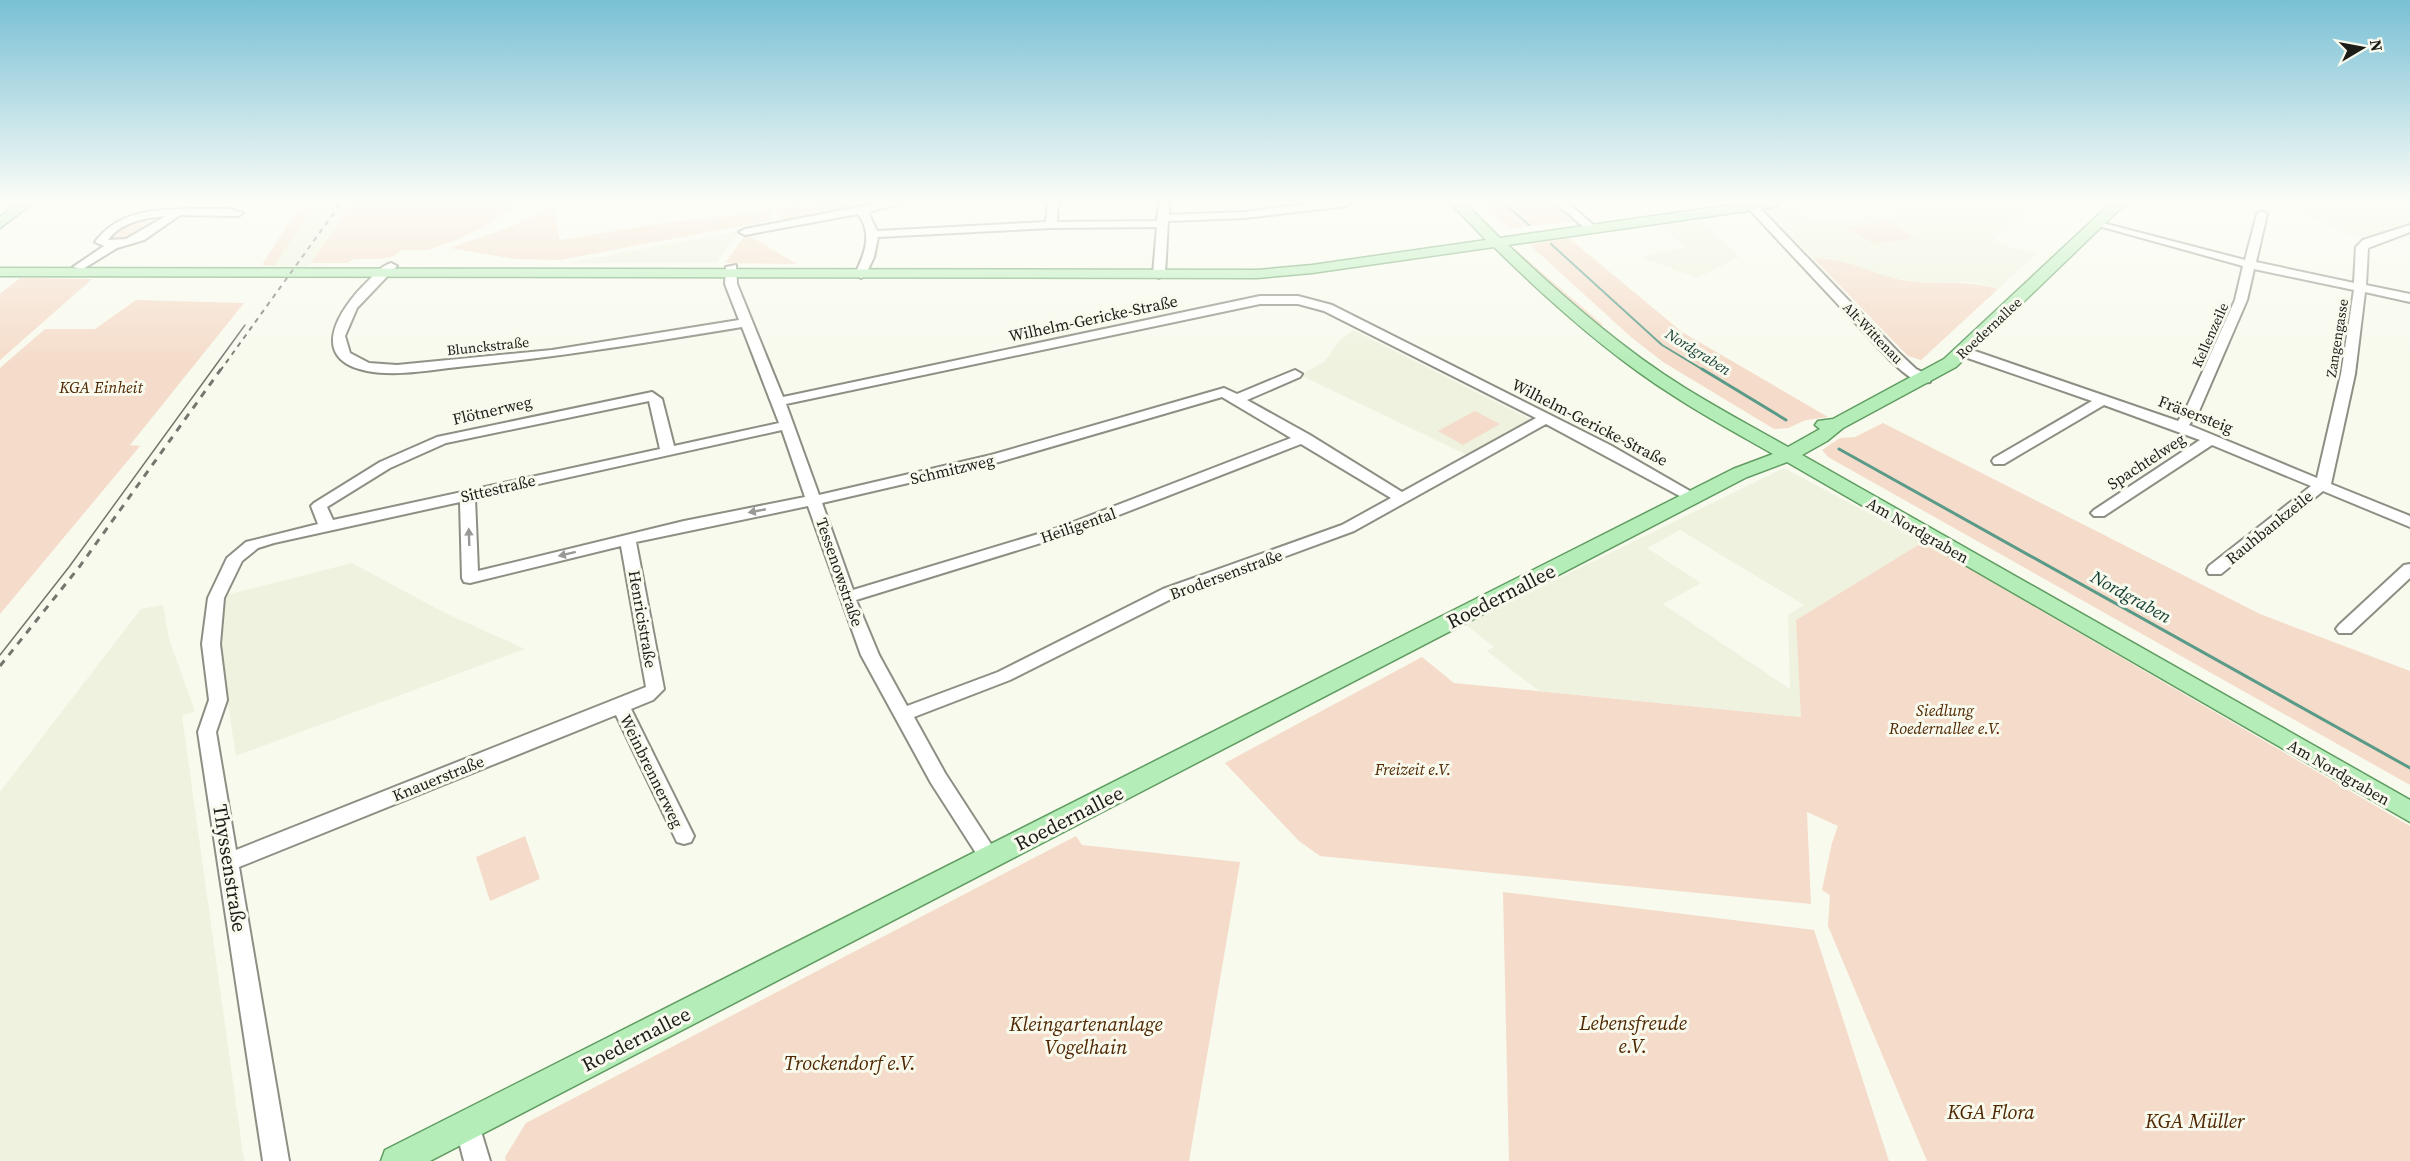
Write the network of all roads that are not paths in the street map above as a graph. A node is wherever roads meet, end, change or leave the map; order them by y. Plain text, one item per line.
1 (95, 257) edge
2 (869, 257) edge
3 (1160, 257) edge
4 (1383, 257) edge
5 (1524, 257) edge
6 (1799, 257) edge
7 (2063, 257) edge
8 (2223, 257) edge
9 (2250, 257) edge
10 (2361, 257) edge
11 (2248, 264) junction
12 (0, 266) edge
13 (75, 270) junction
14 (388, 270) junction
15 (730, 270) junction
16 (862, 271) junction
17 (1159, 271) junction
18 (0, 272) edge
19 (2360, 287) junction
20 (2410, 298) edge
21 (746, 323) junction
22 (1964, 352) junction
23 (1295, 374) dead end
24 (1925, 379) junction
25 (1238, 399) junction
26 (2104, 399) junction
27 (778, 402) junction
28 (1545, 419) junction
29 (787, 425) junction
30 (2181, 427) junction
31 (1305, 438) junction
32 (2212, 439) junction
33 (1785, 448) junction
34 (668, 450) junction
35 (1999, 461) dead end
36 (2323, 484) junction
37 (467, 495) junction
38 (1694, 498) junction
39 (1403, 499) junction
40 (815, 500) junction
41 (2099, 513) dead end
42 (2410, 522) edge
43 (325, 526) junction
44 (628, 540) junction
45 (2410, 569) edge
46 (2215, 570) dead end
47 (225, 577) joint
48 (847, 597) junction
49 (2345, 629) dead end
50 (651, 692) joint
51 (620, 705) junction
52 (901, 715) junction
53 (2410, 796) edge
54 (2410, 813) edge
55 (684, 836) dead end
56 (990, 858) junction
57 (229, 862) junction
58 (468, 1126) junction
59 (276, 1161) edge
60 (397, 1161) edge
61 (477, 1161) edge

1 - 13 street
2 - 16 street
3 - 17 street
4 - 17 main road
5 - 33 main road, Am Nordgraben
6 - 24 street, Alt-Wittenau
7 - 22 main road, Roedernallee
8 - 11 street
9 - 11 street, Kellenzeile
10 - 19 street, Zangengasse
11 - 19 street
11 - 30 street, Kellenzeile
12 - 13 main road
13 - 14 main road
13 - 18 main road
14 - 15 main road
14 - 21 street, Blunckstraße
15 - 16 main road
15 - 21 street, Tessenowstraße
16 - 17 main road
19 - 20 street
19 - 36 street, Zangengasse
21 - 27 street, Tessenowstraße
22 - 24 main road, Roedernallee
22 - 26 street, Fräsersteig
23 - 25 street
24 - 33 main road, Roedernallee
25 - 31 street, Schmitzweg
25 - 40 street, Schmitzweg
26 - 30 street, Fräsersteig
26 - 35 street
27 - 28 street, Wilhelm-Gericke-Straße
27 - 29 street, Tessenowstraße
28 - 38 street, Wilhelm-Gericke-Straße
28 - 39 street, Brodersenstraße
29 - 34 street, Sittestraße
29 - 40 street, Tessenowstraße
30 - 32 street, Fräsersteig
31 - 39 street, Schmitzweg
31 - 48 street, Heiligental
32 - 36 street, Fräsersteig
32 - 41 street, Spachtelweg
33 - 38 main road, Roedernallee
33 - 53 main road, Am Nordgraben
33 - 54 main road, Am Nordgraben
34 - 37 street, Sittestraße
34 - 43 street, Flötnerweg
36 - 42 street, Fräsersteig
36 - 46 street, Rauhbankzeile
37 - 43 street, Sittestraße
44 -> 37 street, Schmitzweg
38 - 56 main road, Roedernallee
39 - 52 street, Brodersenstraße
40 -> 44 street, Schmitzweg
40 - 48 street, Tessenowstraße
43 - 47 street, Sittestraße
44 - 50 street, Henricistraße
45 - 49 street
47 - 57 street, Thyssenstraße
48 - 52 street, Tessenowstraße
50 - 51 street, Knauerstraße
51 - 55 street, Weinbrennerweg
51 - 57 street, Knauerstraße
52 - 56 street, Tessenowstraße
56 - 58 main road, Roedernallee
57 - 59 street, Thyssenstraße
58 - 60 main road, Roedernallee
58 - 61 street

